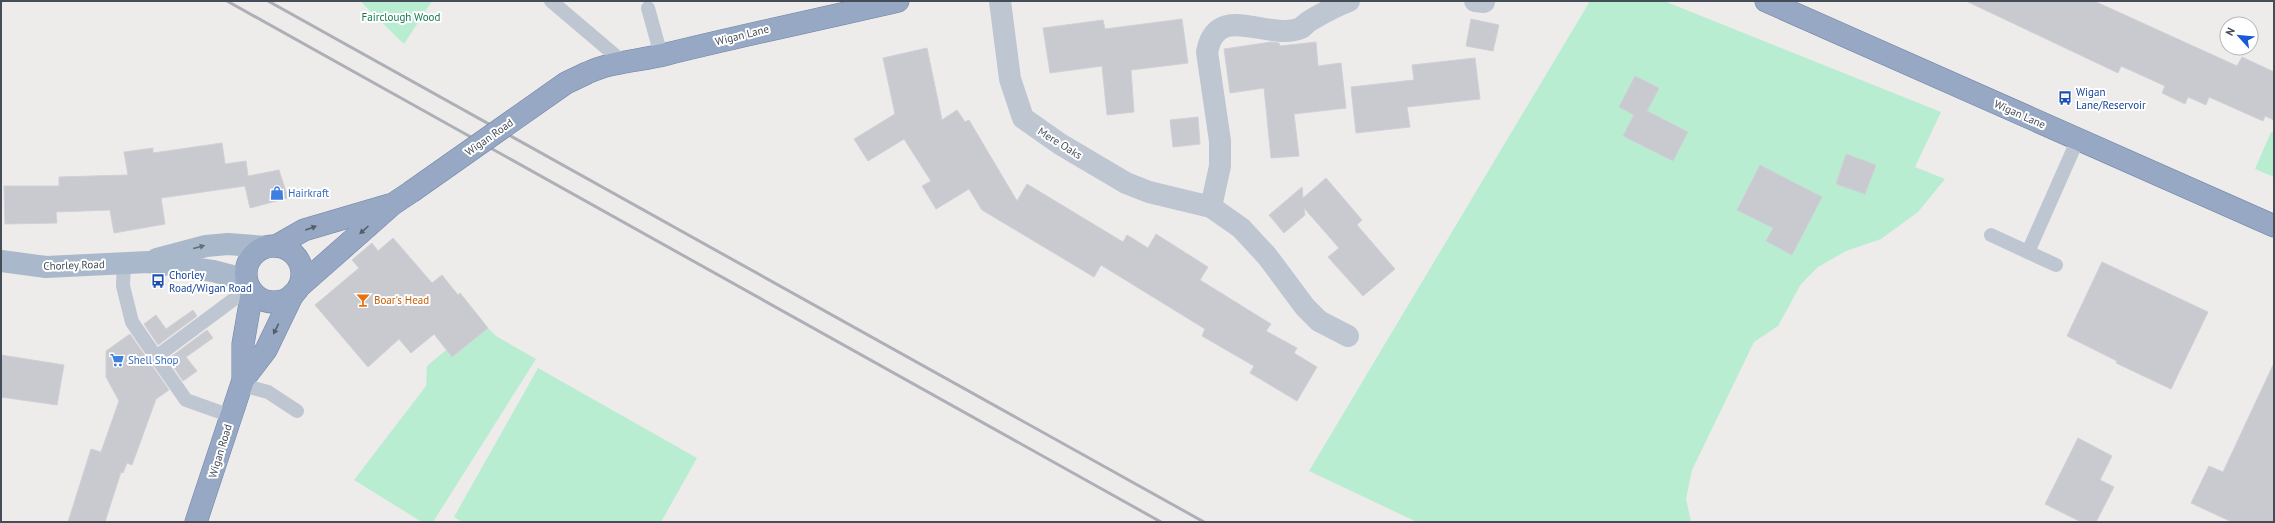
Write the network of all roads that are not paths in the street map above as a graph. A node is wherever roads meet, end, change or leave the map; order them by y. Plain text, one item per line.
1 (551, 1) edge
2 (898, 1) edge
3 (1000, 1) edge
4 (1349, 1) edge
5 (1766, 1) edge
6 (866, 5) edge
7 (648, 8) dead end
8 (661, 55) junction
9 (623, 62) junction
10 (587, 73) joint
11 (2078, 139) junction
12 (393, 204) junction
13 (1211, 207) junction
14 (2274, 226) edge
15 (1991, 235) dead end
16 (271, 246) junction
17 (2028, 252) junction
18 (1, 261) edge
19 (148, 262) junction
20 (124, 263) junction
21 (2056, 265) dead end
22 (249, 288) junction
23 (296, 291) junction
24 (1348, 336) dead end
25 (156, 357) junction
26 (242, 382) junction
27 (298, 411) dead end
28 (231, 416) junction
29 (196, 522) edge

1 - 9 lane
2 - 6 highway, Wigan Lane
3 - 13 street, Mere Oaks
4 - 13 street
5 - 11 highway, Wigan Lane
6 - 8 highway, Wigan Lane
7 - 8 lane
8 - 9 highway, Wigan Lane
9 - 10 highway, Wigan Lane
10 - 12 highway, Wigan Road, bridge
11 - 14 highway, Wigan Lane
11 - 17 lane
16 -> 12 highway, Wigan Road
12 -> 23 highway, Wigan Road
13 - 24 street, Mere Oaks
15 - 17 lane
19 -> 16 main road, Chorley Road
16 - 22 highway
16 - 23 highway
17 - 21 lane
18 - 20 main road, Chorley Road
19 - 20 main road, Chorley Road
19 - 22 main road, Chorley Road
20 - 25 lane
22 - 23 highway
22 - 25 lane
22 - 26 highway, Wigan Road
23 -> 26 highway, Wigan Road
25 - 28 lane
26 - 27 lane
26 - 28 highway, Wigan Road
28 - 29 highway, Wigan Road

